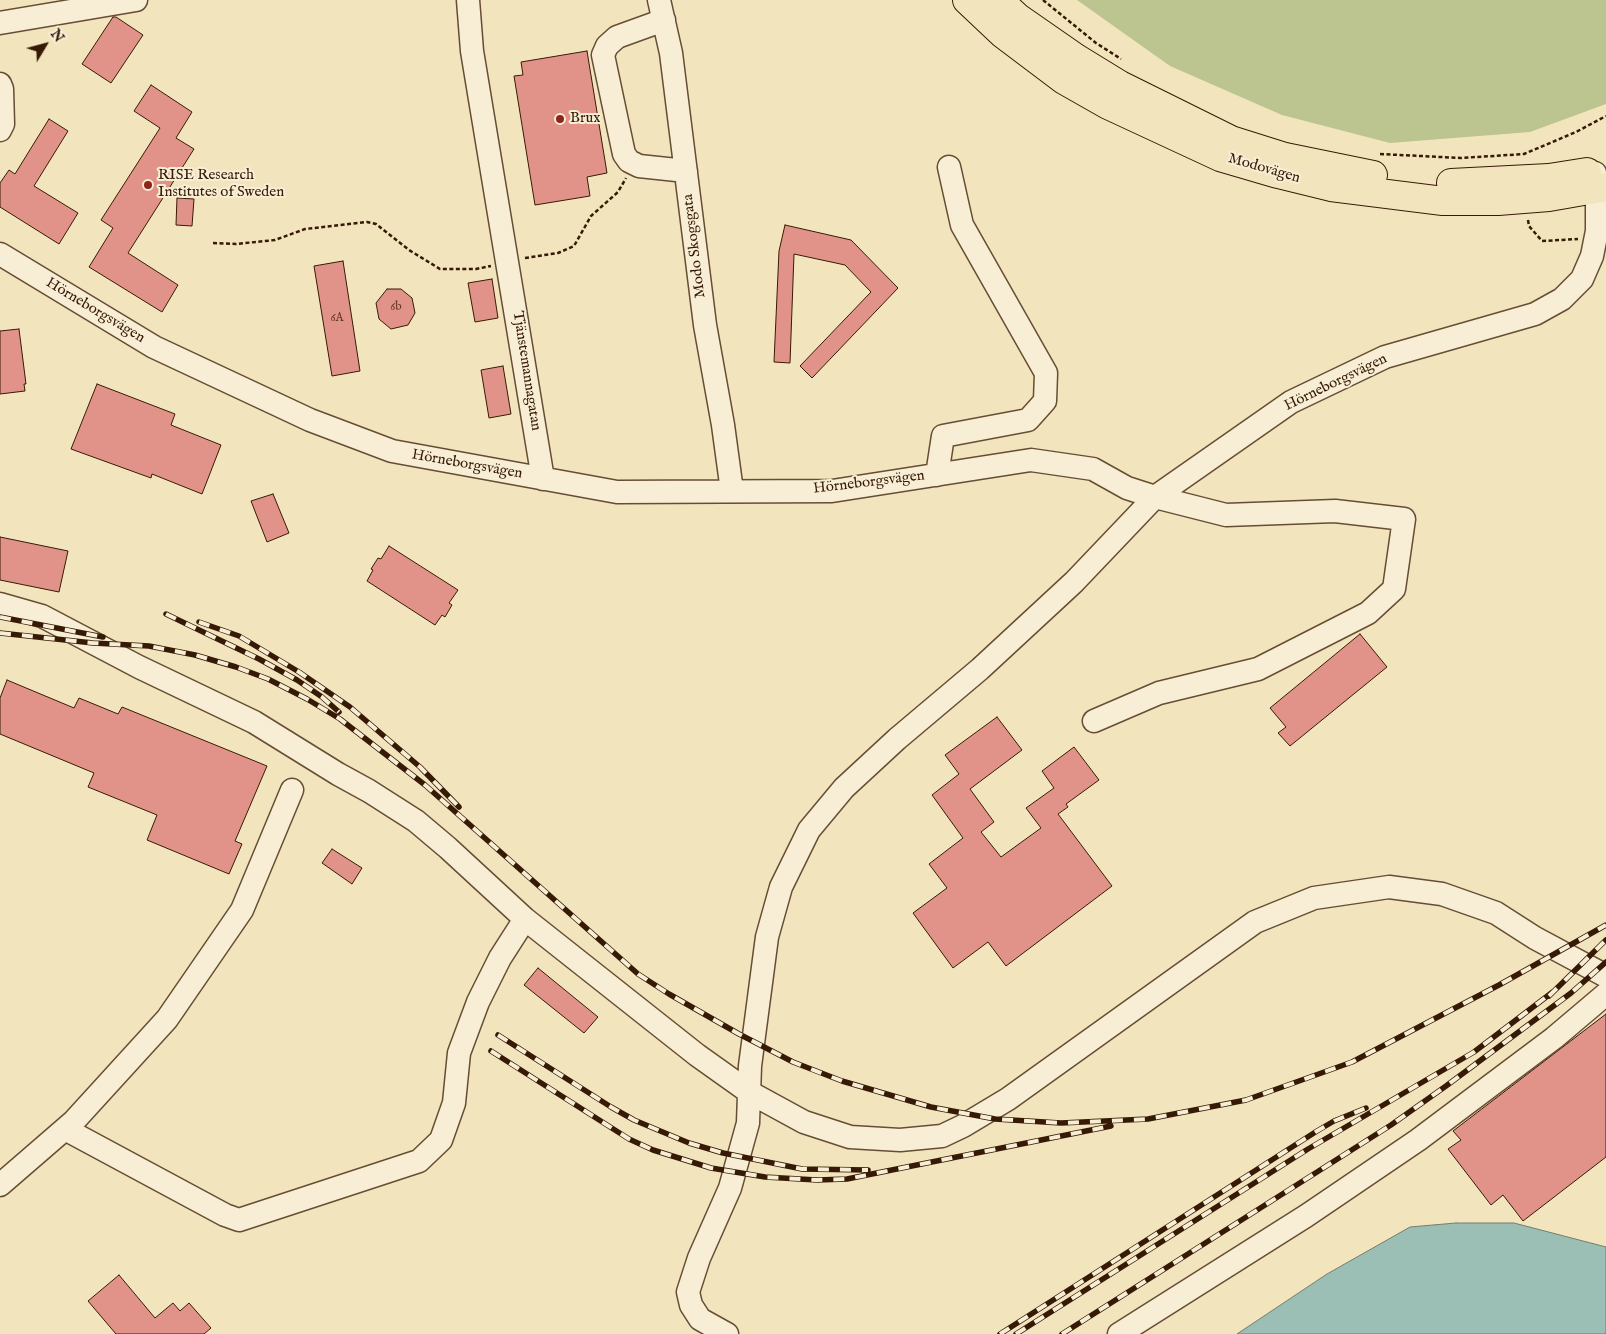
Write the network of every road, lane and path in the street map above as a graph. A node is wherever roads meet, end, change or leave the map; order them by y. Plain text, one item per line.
1 (136, 0) edge
2 (468, 0) edge
3 (967, 0) edge
4 (999, 0) edge
5 (1043, 0) edge
6 (661, 10) edge
7 (0, 23) edge
8 (1128, 64) dead end
9 (0, 84) edge
10 (1606, 116) edge
11 (0, 130) edge
12 (1378, 154) dead end
13 (629, 161) junction
14 (949, 167) dead end
15 (686, 171) junction
16 (1601, 179) edge
17 (213, 243) dead end
18 (0, 254) edge
19 (508, 263) junction
20 (937, 475) junction
21 (544, 479) junction
22 (732, 491) junction
23 (1155, 497) junction
24 (0, 604) edge
25 (1094, 721) dead end
26 (292, 790) dead end
27 (525, 919) junction
28 (1606, 976) edge
29 (1606, 994) edge
30 (749, 1092) junction
31 (64, 1129) junction
32 (0, 1185) edge
33 (727, 1334) edge
34 (1119, 1334) edge

1 - 7 street
2 - 19 street, Tjänstemannagatan
3 - 16 main road, Modovägen
4 - 16 main road, Modovägen
5 - 8 path
6 - 13 street
6 - 15 street, Modo Skogsgata
9 - 11 street
10 - 12 path
13 - 15 street
13 - 19 path
14 - 20 street
15 - 22 street, Modo Skogsgata
16 - 23 street, Hörneborgsvägen
17 - 19 path
18 - 21 street, Hörneborgsvägen
19 - 21 street, Tjänstemannagatan
20 - 22 street, Hörneborgsvägen
20 - 23 street, Hörneborgsvägen
21 - 22 street, Hörneborgsvägen
23 - 25 street
23 - 30 street
24 - 27 street
26 - 31 street
27 - 30 street
27 - 31 street
28 - 30 street
29 - 34 street
30 - 33 street
31 - 32 street

